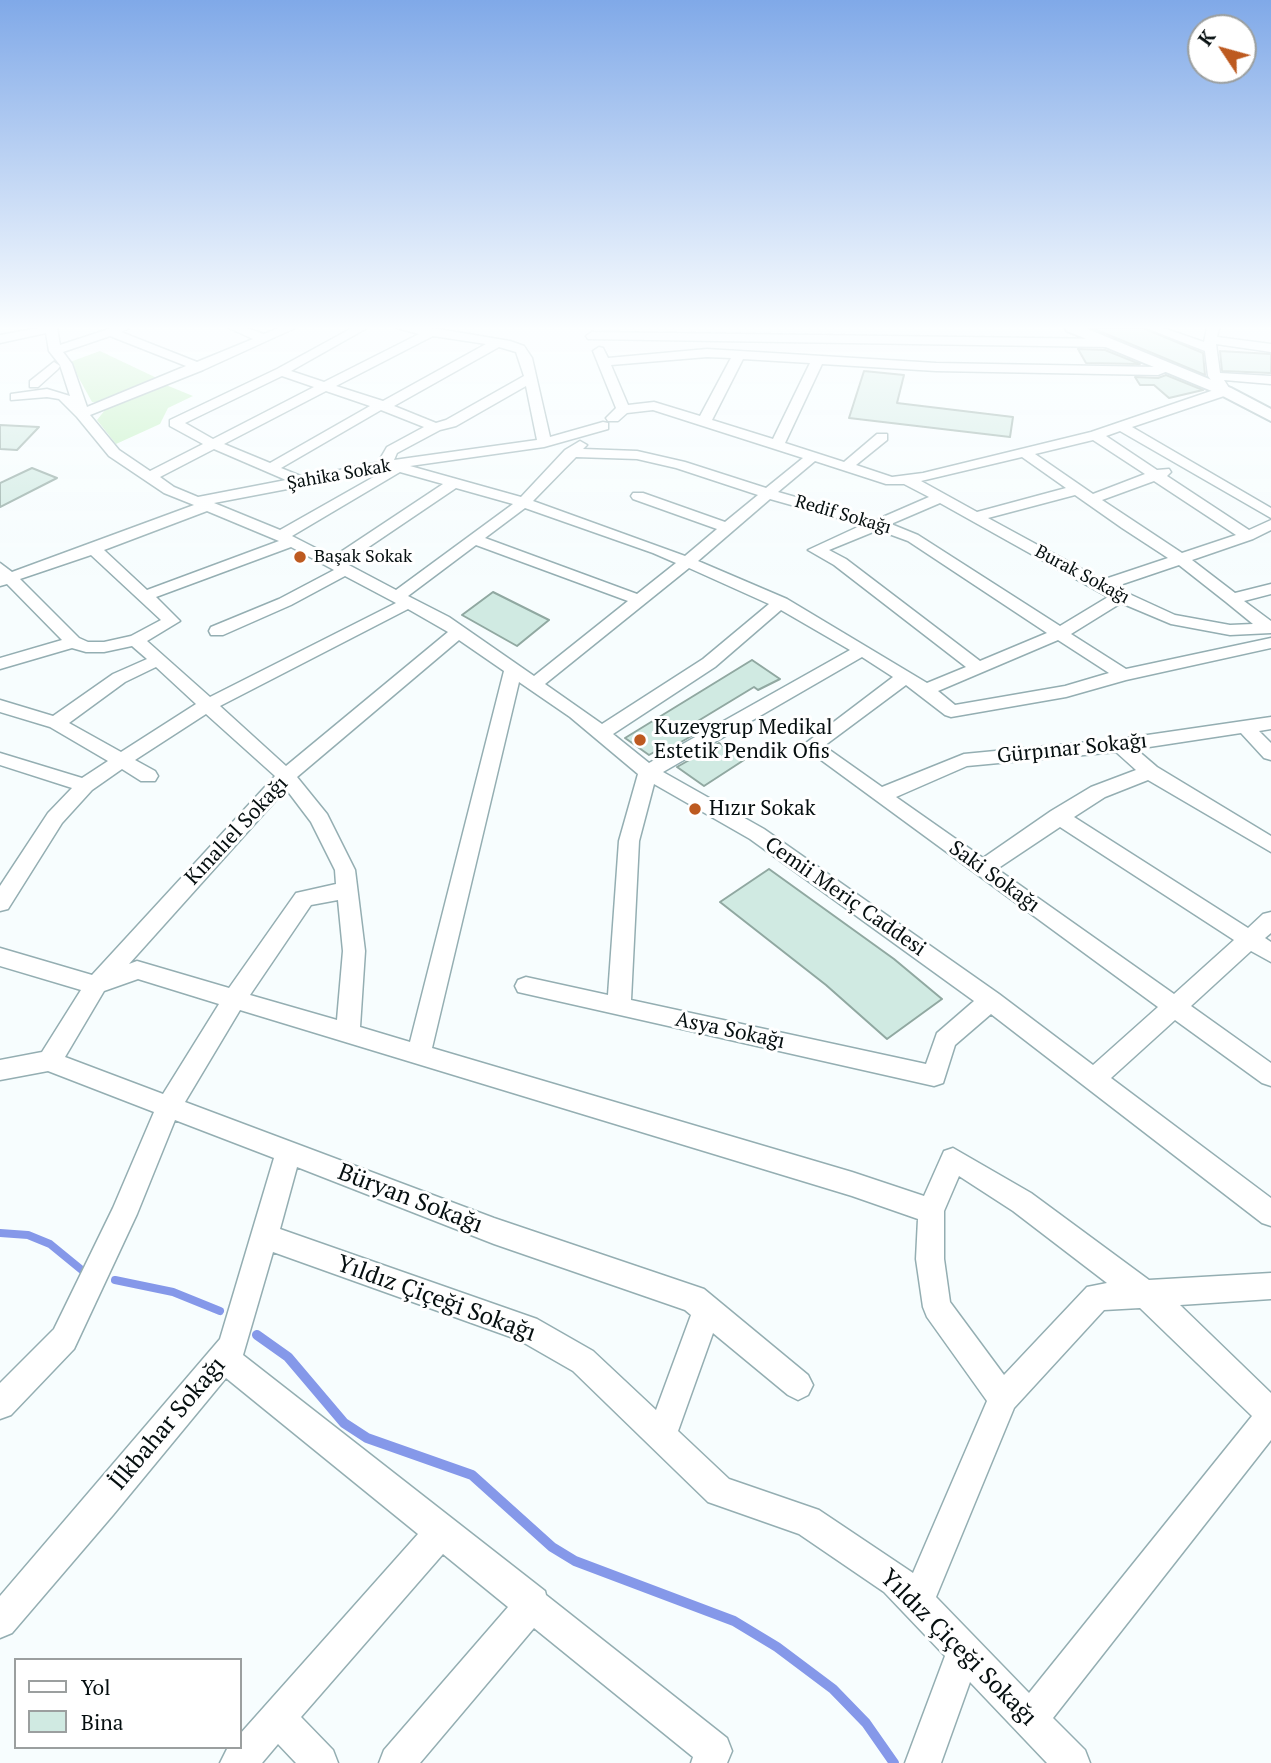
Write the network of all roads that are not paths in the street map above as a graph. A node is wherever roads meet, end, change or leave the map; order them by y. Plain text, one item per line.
1 (82, 410) edge
2 (201, 410) edge
3 (282, 410) edge
4 (373, 410) edge
5 (395, 410) edge
6 (473, 410) edge
7 (537, 410) edge
8 (622, 410) edge
9 (667, 410) edge
10 (710, 410) edge
11 (794, 410) edge
12 (1169, 410) edge
13 (704, 422) junction
14 (603, 426) junction
15 (435, 427) junction
16 (1122, 427) junction
17 (1095, 435) junction
18 (882, 437) dead end
19 (544, 443) junction
20 (215, 445) junction
21 (777, 445) junction
22 (1024, 452) junction
23 (570, 453) junction
24 (813, 456) junction
25 (1186, 464) junction
26 (394, 466) junction
27 (846, 467) junction
28 (271, 468) junction
29 (1156, 475) junction
30 (151, 476) junction
31 (906, 479) junction
32 (303, 482) junction
33 (455, 482) junction
34 (1076, 490) junction
35 (768, 494) junction
36 (638, 496) dead end
37 (940, 498) junction
38 (1090, 500) junction
39 (204, 503) junction
40 (522, 504) junction
41 (1271, 514) edge
42 (975, 517) junction
43 (1271, 524) edge
44 (874, 525) junction
45 (727, 528) junction
46 (1248, 536) junction
47 (286, 539) junction
48 (476, 540) junction
49 (94, 549) junction
50 (1181, 559) junction
51 (686, 563) junction
52 (339, 567) junction
53 (4, 576) edge
54 (1101, 586) junction
55 (1271, 589) edge
56 (145, 596) junction
57 (1120, 597) junction
58 (1231, 599) junction
59 (402, 600) junction
60 (639, 600) junction
61 (781, 602) junction
62 (217, 631) dead end
63 (458, 632) junction
64 (1061, 633) junction
65 (1270, 633) edge
66 (136, 640) junction
67 (73, 642) junction
68 (862, 650) junction
69 (156, 661) junction
70 (0, 664) edge
71 (978, 668) junction
72 (513, 669) junction
73 (1123, 675) junction
74 (904, 678) junction
75 (534, 684) junction
76 (926, 690) junction
77 (0, 706) edge
78 (206, 706) junction
79 (56, 723) junction
80 (1271, 723) edge
81 (1244, 726) junction
82 (600, 734) junction
83 (1120, 746) junction
84 (1271, 754) edge
85 (1, 758) edge
86 (122, 760) junction
87 (648, 772) junction
88 (1150, 772) junction
89 (148, 776) dead end
90 (286, 776) junction
91 (85, 785) junction
92 (880, 796) junction
93 (1058, 816) junction
94 (1271, 845) edge
95 (982, 869) junction
96 (347, 890) junction
97 (0, 903) edge
98 (1271, 920) edge
99 (1250, 939) junction
100 (1271, 953) edge
101 (0, 957) edge
102 (96, 985) junction
103 (526, 986) dead end
104 (234, 1000) junction
105 (991, 1001) junction
106 (1175, 1006) junction
107 (619, 1007) junction
108 (348, 1035) junction
109 (418, 1056) junction
110 (49, 1061) junction
111 (0, 1070) edge
112 (1271, 1076) edge
113 (1094, 1079) junction
114 (168, 1108) junction
115 (288, 1153) junction
116 (931, 1211) junction
117 (1271, 1214) edge
118 (264, 1236) junction
119 (1271, 1286) edge
120 (1145, 1294) junction
121 (707, 1310) junction
122 (223, 1357) junction
123 (798, 1385) dead end
124 (1003, 1398) junction
125 (0, 1404) edge
126 (1271, 1415) edge
127 (661, 1436) junction
128 (441, 1532) junction
129 (917, 1602) junction
130 (533, 1603) junction
131 (0, 1621) edge
132 (964, 1651) junction
133 (278, 1718) junction
134 (1030, 1720) junction
135 (712, 1757) edge
136 (238, 1763) edge
137 (320, 1763) edge
138 (397, 1763) edge
139 (923, 1763) edge
140 (1072, 1763) edge

1 - 30 street, Cemii Meriç Caddesi
2 - 20 street
3 - 20 street
4 - 28 street
5 - 15 street
6 - 15 street
7 - 19 street
8 - 14 street
9 - 13 street
10 - 13 street
11 - 21 street
12 - 16 street
13 - 21 street
14 - 19 street, Şahika Sokak
14 - 23 street
15 - 26 street
16 - 17 street
16 - 25 street
17 - 22 street
17 - 29 street
18 - 27 street
19 - 26 street, Şahika Sokak
20 - 28 street
20 - 30 street
21 - 24 street
22 - 31 street
22 - 34 street
23 - 35 street, Redif Sokağı
23 - 40 street
24 - 27 street
24 - 35 street
25 - 29 street
25 - 41 street
26 - 32 street, Şahika Sokak
26 - 33 street
26 - 47 street
27 - 31 street
28 - 32 street
29 - 38 street
29 - 46 street
30 - 39 street, Cemii Meriç Caddesi
31 - 37 street, Burak Sokağı
32 - 39 street, Şahika Sokak
33 - 40 street
33 - 52 street
34 - 38 street
34 - 42 street
35 - 44 street, Redif Sokağı
35 - 45 street
36 - 45 street
37 - 42 street, Burak Sokağı
37 - 44 street
38 - 50 street
39 - 47 street, Cemii Meriç Caddesi
39 - 49 street, Şahika Sokak
40 - 48 street
40 - 51 street
42 - 54 street, Burak Sokağı
43 - 46 street
44 - 64 street, Redif Sokağı
44 - 71 street
45 - 51 street
46 - 50 street
47 - 52 street, Cemii Meriç Caddesi
47 - 56 street
48 - 59 street
48 - 60 street
49 - 53 street, Şahika Sokak
49 - 56 street
50 - 54 street
50 - 58 street
51 - 60 street
51 - 61 street
52 - 59 street, Cemii Meriç Caddesi
52 - 62 street
53 - 67 street
54 - 57 street, Burak Sokağı
55 - 58 street
56 - 66 street
57 - 64 street
57 - 65 street, Burak Sokağı
58 - 65 street
59 - 63 street, Cemii Meriç Caddesi
59 - 78 street
60 - 75 street
61 - 68 street
61 - 82 street
63 - 72 street, Cemii Meriç Caddesi
63 - 90 street, Kınalıel Sokağı
64 - 71 street
64 - 73 street, Redif Sokağı
65 - 73 street
66 - 67 street
66 - 69 street
67 - 70 street
68 - 74 street
68 - 87 street
69 - 78 street
69 - 79 street
71 - 76 street
72 - 75 street, Cemii Meriç Caddesi
72 - 109 street
73 - 76 street
74 - 76 street
74 - 92 street, Saki Sokağı
75 - 82 street, Cemii Meriç Caddesi
77 - 79 street
78 - 86 street
78 - 90 street
79 - 86 street
80 - 81 street, Gürpınar Sokağı
81 - 83 street, Gürpınar Sokağı
81 - 84 street
82 - 87 street, Cemii Meriç Caddesi
83 - 88 street
83 - 92 street, Gürpınar Sokağı
85 - 91 street
86 - 89 street
86 - 91 street
87 - 105 street, Cemii Meriç Caddesi
87 - 107 street
88 - 93 street
88 - 94 street
90 - 96 street
90 - 102 street, Kınalıel Sokağı
91 - 97 street
92 - 95 street, Saki Sokağı
93 - 95 street
93 - 99 street
95 - 106 street, Saki Sokağı
96 - 104 street
96 - 108 street
98 - 99 street
99 - 100 street
99 - 106 street
101 - 102 street
102 - 104 street
102 - 110 street, Kınalıel Sokağı
103 - 107 street, Asya Sokağı
104 - 108 street
104 - 114 street
105 - 107 street, Asya Sokağı
105 - 113 street, Cemii Meriç Caddesi
106 - 112 street, Saki Sokağı
106 - 113 street
108 - 109 street
109 - 116 street
110 - 111 street
110 - 114 street, Büryan Sokağı
113 - 117 street, Cemii Meriç Caddesi
114 - 115 street, Büryan Sokağı
114 - 125 street
115 - 118 street, İlkbahar Sokağı
115 - 121 street, Büryan Sokağı
116 - 120 street
116 - 124 street
118 - 122 street, İlkbahar Sokağı
118 - 127 street, Yıldız Çiçeği Sokağı
119 - 120 street
120 - 124 street
120 - 126 street
121 - 123 street, Büryan Sokağı
121 - 127 street
122 - 128 street
122 - 131 street, İlkbahar Sokağı
124 - 129 street
126 - 134 street
127 - 129 street, Yıldız Çiçeği Sokağı
128 - 130 street
128 - 133 street
129 - 132 street, Yıldız Çiçeği Sokağı
130 - 135 street
130 - 138 street
132 - 134 street, Yıldız Çiçeği Sokağı
132 - 139 street
133 - 136 street
133 - 137 street
134 - 140 street, Yıldız Çiçeği Sokağı

